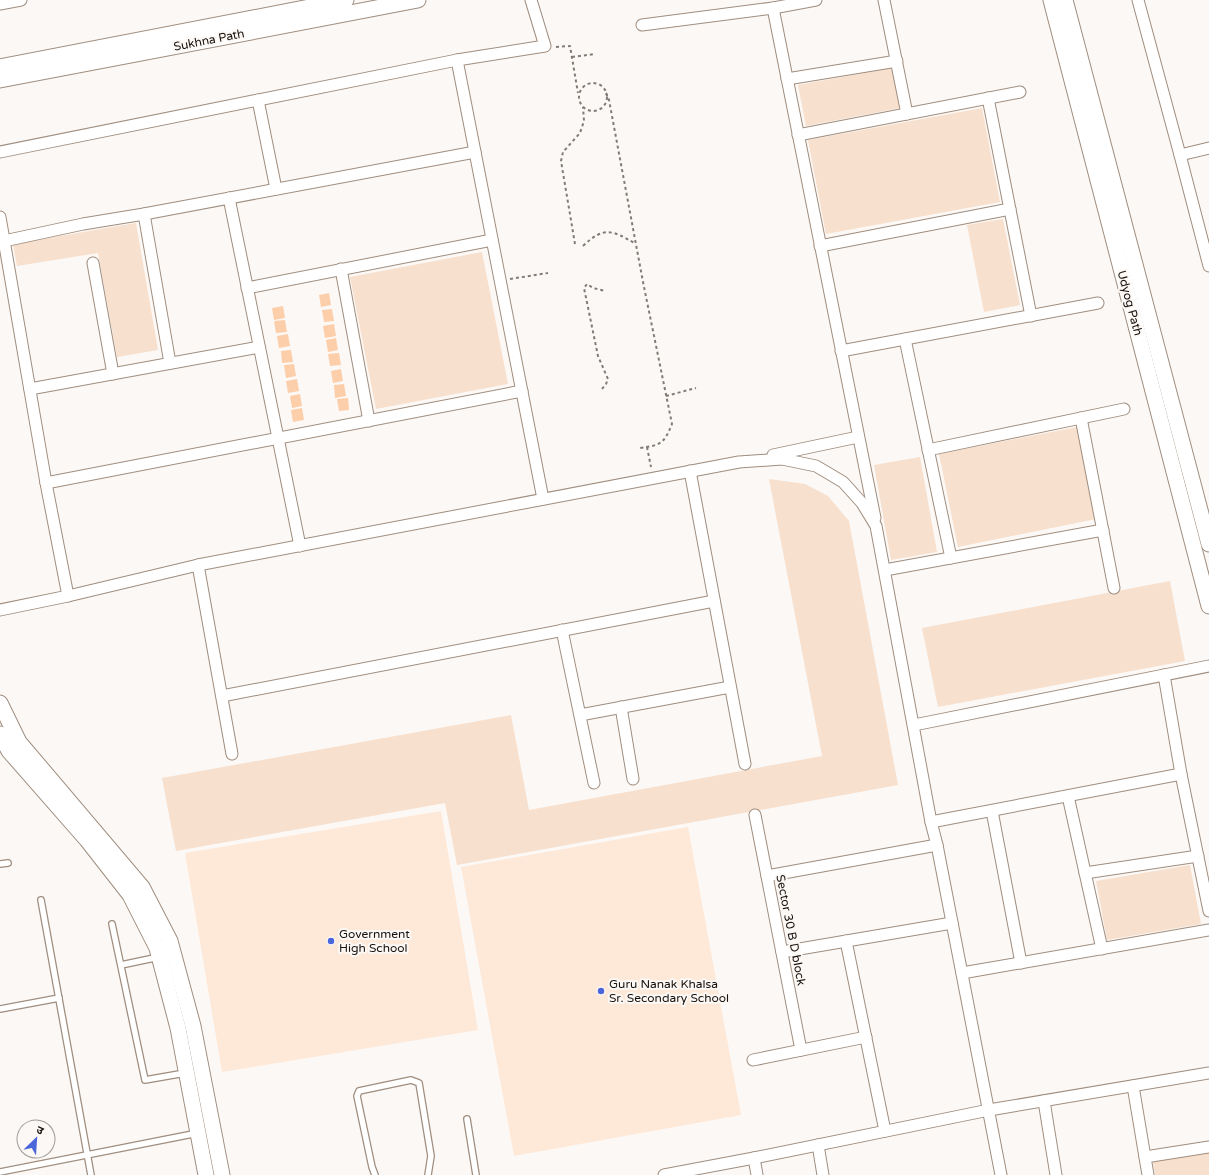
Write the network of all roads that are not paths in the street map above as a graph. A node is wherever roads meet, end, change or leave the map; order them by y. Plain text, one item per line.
1 (21, 0) edge
2 (346, 0) edge
3 (418, 0) edge
4 (531, 0) edge
5 (816, 0) edge
6 (884, 0) edge
7 (1051, 0) edge
8 (1065, 0) edge
9 (1138, 0) edge
10 (0, 4) edge
11 (773, 8) junction
12 (642, 25) dead end
13 (457, 60) junction
14 (897, 61) junction
15 (0, 67) edge
16 (787, 79) junction
17 (0, 80) edge
18 (1020, 92) dead end
19 (988, 98) junction
20 (258, 100) junction
21 (907, 114) junction
22 (798, 135) junction
23 (1209, 148) edge
24 (0, 152) edge
25 (475, 152) junction
26 (1180, 155) junction
27 (276, 189) junction
28 (229, 198) junction
29 (1010, 209) junction
30 (144, 214) junction
31 (0, 217) edge
32 (492, 240) junction
33 (4, 241) junction
34 (820, 246) junction
35 (1208, 259) edge
36 (93, 264) dead end
37 (341, 269) junction
38 (247, 288) junction
39 (1098, 304) dead end
40 (1031, 316) junction
41 (905, 339) junction
42 (259, 347) junction
43 (841, 351) junction
44 (170, 363) junction
45 (113, 374) junction
46 (30, 389) junction
47 (522, 391) junction
48 (1124, 409) dead end
49 (1081, 418) junction
50 (369, 421) junction
51 (858, 437) junction
52 (278, 438) junction
53 (928, 450) junction
54 (739, 462) junction
55 (690, 471) junction
56 (46, 483) junction
57 (543, 499) junction
58 (876, 526) junction
59 (1103, 530) junction
60 (1209, 544) edge
61 (300, 546) junction
62 (951, 558) junction
63 (198, 565) junction
64 (884, 570) junction
65 (1114, 588) dead end
66 (68, 596) junction
67 (714, 601) junction
68 (1209, 606) edge
69 (0, 610) edge
70 (562, 630) junction
71 (1209, 666) edge
72 (1164, 675) junction
73 (730, 687) junction
74 (222, 696) junction
75 (0, 703) edge
76 (621, 707) junction
77 (580, 715) junction
78 (914, 725) junction
79 (0, 734) edge
80 (232, 754) dead end
81 (745, 764) dead end
82 (1181, 774) junction
83 (633, 779) dead end
84 (594, 783) dead end
85 (1068, 796) junction
86 (992, 811) junction
87 (755, 815) dead end
88 (931, 822) junction
89 (937, 845) junction
90 (1198, 856) junction
91 (8, 863) dead end
92 (0, 864) edge
93 (1085, 873) junction
94 (767, 876) junction
95 (41, 900) dead end
96 (1209, 911) edge
97 (952, 923) junction
98 (112, 924) dead end
99 (1209, 930) edge
100 (846, 941) junction
101 (1102, 948) junction
102 (782, 952) junction
103 (160, 957) junction
104 (1021, 963) junction
105 (121, 965) junction
106 (962, 973) junction
107 (59, 998) junction
108 (0, 1010) edge
109 (866, 1037) junction
110 (801, 1050) junction
111 (753, 1060) dead end
112 (202, 1070) junction
113 (186, 1073) junction
114 (1209, 1073) edge
115 (1133, 1086) junction
116 (1044, 1101) junction
117 (989, 1110) junction
118 (467, 1119) dead end
119 (213, 1130) junction
120 (885, 1131) junction
121 (198, 1133) junction
122 (818, 1144) junction
123 (1209, 1147) edge
124 (87, 1155) junction
125 (1145, 1157) junction
126 (754, 1158) junction
127 (720, 1170) edge
128 (0, 1172) edge
129 (91, 1175) edge
130 (206, 1175) edge
131 (222, 1175) edge
132 (375, 1175) edge
133 (428, 1175) edge
134 (476, 1175) edge
135 (664, 1175) edge
136 (757, 1175) edge
137 (823, 1175) edge
138 (1001, 1175) edge
139 (1056, 1175) edge
140 (1148, 1175) edge

1 - 10 street
2 - 15 main road, Sukhna Path
3 - 17 main road, Sukhna Path
4 - 13 street
5 - 11 street
6 - 14 street
7 - 68 main road, Udyog Path
8 - 60 main road, Udyog Path
9 - 26 street
11 - 12 street
11 - 16 street
13 - 20 street
13 - 25 street
14 - 16 street
14 - 21 street
16 - 22 street
18 - 19 street
19 - 21 street
19 - 29 street
20 - 24 street
20 - 27 street
21 - 22 street
22 - 34 street
23 - 26 street
25 - 27 street
25 - 32 street
26 - 35 street
27 - 28 street
28 - 30 street
28 - 38 street
29 - 34 street
29 - 40 street
30 - 33 street
30 - 44 street
31 - 33 street
32 - 37 street
32 - 47 street
33 - 46 street
34 - 43 street
36 - 45 street
37 - 38 street
37 - 50 street
38 - 42 street
39 - 40 street
40 - 41 street
41 - 43 street
41 - 53 street
42 - 44 street
42 - 52 street
43 - 51 street
44 - 45 street
45 - 46 street
46 - 56 street
47 - 50 street
47 - 57 street
48 - 49 street
49 - 53 street
49 - 59 street
50 - 52 street
51 - 54 street
51 - 58 street
52 - 56 street
52 - 61 street
53 - 62 street
54 - 55 street
54 - 58 street
55 - 57 street
55 - 67 street
56 - 66 street
57 - 61 street
58 - 64 street
59 - 62 street
59 - 65 street
61 - 63 street
62 - 64 street
63 - 66 street
63 - 74 street
64 - 78 street
66 - 69 street
67 - 70 street
67 - 73 street
70 - 74 street
70 - 77 street
71 - 72 street
72 - 78 street
72 - 82 street
73 - 76 street
73 - 81 street
74 - 80 street
75 - 112 main road
76 - 77 street
76 - 83 street
77 - 84 street
78 - 88 street
79 - 103 main road
82 - 85 street
82 - 90 street
85 - 86 street
85 - 93 street
86 - 88 street
86 - 104 street
87 - 94 street, Sector 30 B D block
88 - 89 street
89 - 94 street
89 - 97 street
90 - 93 street
90 - 96 street
91 - 92 lane
93 - 101 street
94 - 102 street, Sector 30 B D block
95 - 107 lane
97 - 100 street
97 - 106 street
98 - 105 lane
99 - 101 street
100 - 102 street
100 - 109 street
101 - 104 street
102 - 110 street, Sector 30 B D block
103 - 105 lane
103 - 113 main road
104 - 106 street
105 - 113 lane
106 - 117 street
107 - 108 lane
107 - 124 lane
109 - 110 street
109 - 120 street
110 - 111 street
112 - 113 lane
112 - 119 main road
113 - 121 main road
114 - 115 street
115 - 116 street
115 - 125 street
116 - 117 street
116 - 139 street
117 - 120 street
117 - 138 street
118 - 134 lane
119 - 121 lane
119 - 131 main road
120 - 122 street
121 - 124 lane
121 - 130 main road
122 - 126 street
122 - 137 street
123 - 125 street
124 - 128 lane
124 - 129 lane
125 - 140 street
126 - 127 street
126 - 136 street
127 - 135 street
132 - 133 lane

